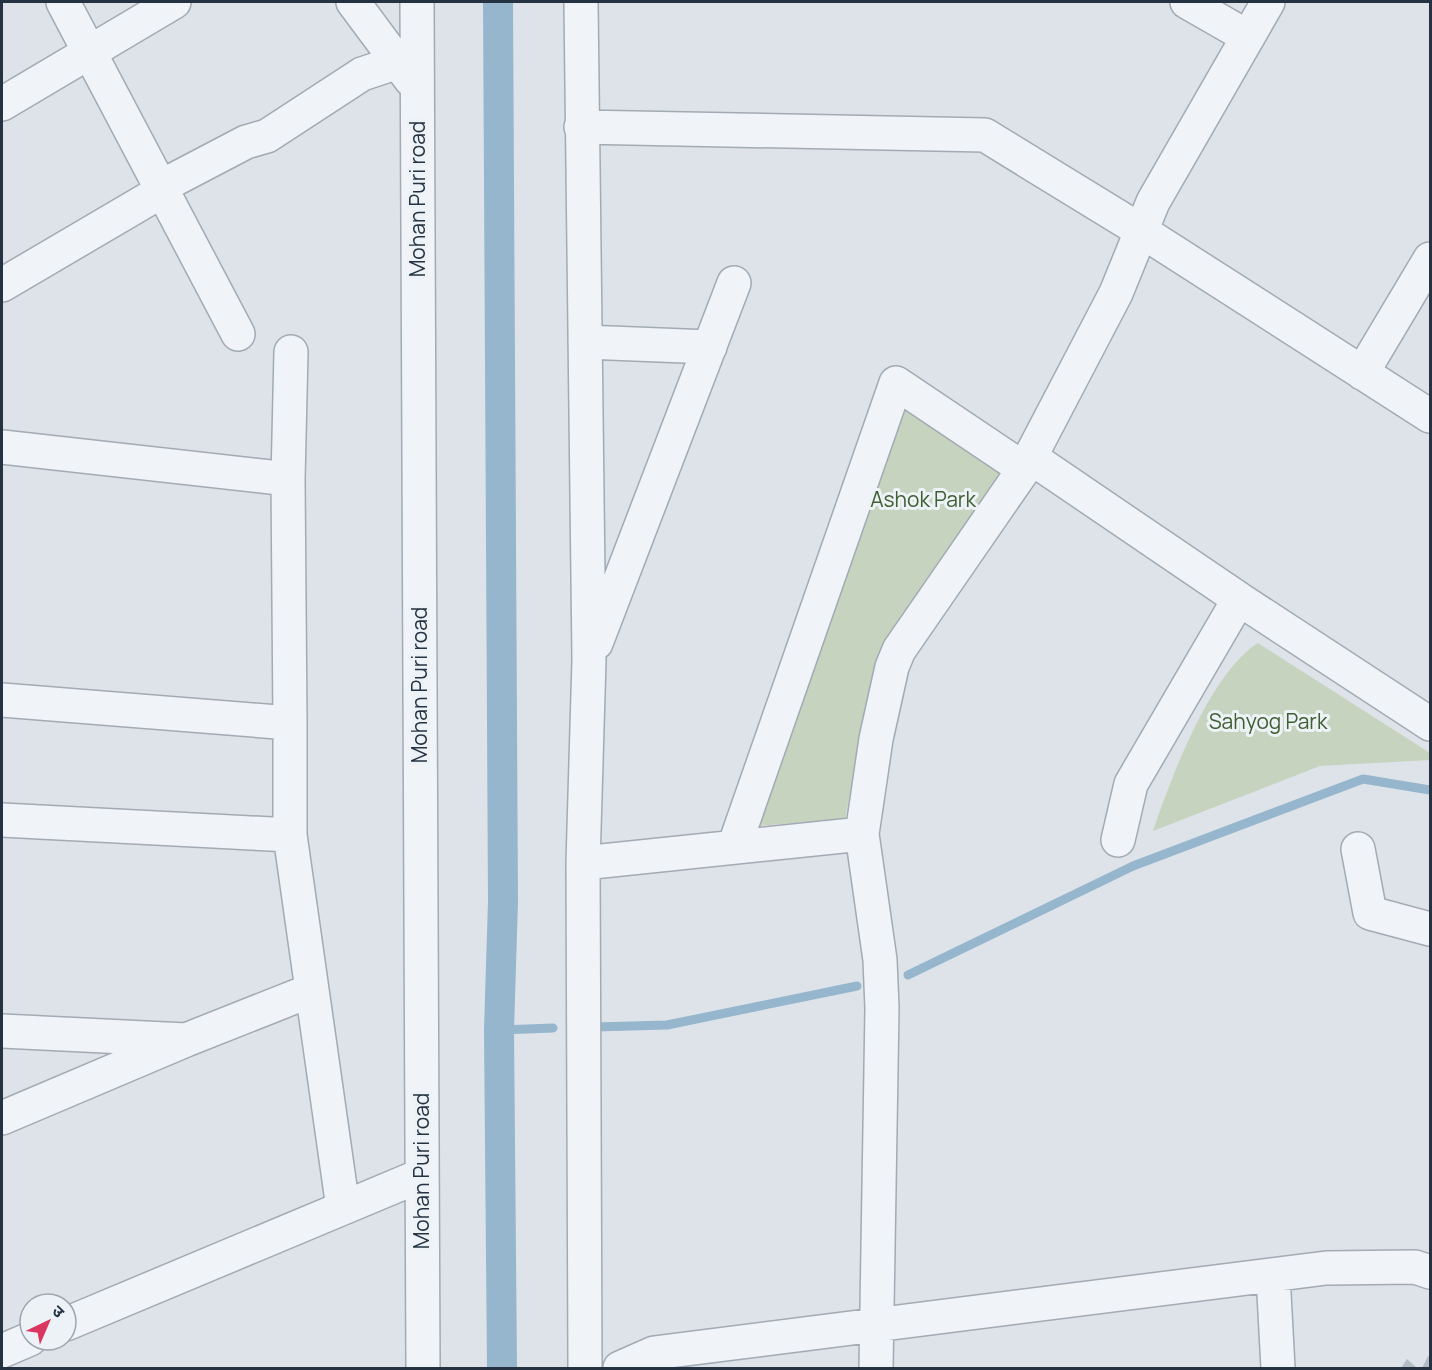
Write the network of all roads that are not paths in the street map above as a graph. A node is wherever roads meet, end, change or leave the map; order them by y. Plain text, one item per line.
1 (63, 2) edge
2 (174, 2) edge
3 (353, 2) edge
4 (417, 2) edge
5 (581, 2) edge
6 (1187, 2) edge
7 (1268, 2) edge
8 (1248, 37) junction
9 (89, 52) junction
10 (398, 62) junction
11 (417, 89) junction
12 (2, 104) edge
13 (581, 127) junction
14 (162, 191) junction
15 (1143, 232) junction
16 (1431, 259) edge
17 (734, 283) dead end
18 (2, 285) edge
19 (238, 334) dead end
20 (585, 342) junction
21 (710, 347) junction
22 (291, 352) dead end
23 (1362, 373) junction
24 (1431, 416) edge
25 (2, 447) edge
26 (1027, 463) junction
27 (288, 479) junction
28 (1239, 599) junction
29 (589, 660) junction
30 (2, 700) edge
31 (290, 723) junction
32 (1431, 724) edge
33 (2, 820) edge
34 (861, 834) junction
35 (290, 836) junction
36 (1118, 840) dead end
37 (734, 847) junction
38 (1358, 849) dead end
39 (583, 863) junction
40 (1431, 929) edge
41 (312, 990) junction
42 (2, 1031) edge
43 (186, 1040) junction
44 (2, 1118) edge
45 (422, 1175) junction
46 (343, 1208) junction
47 (1431, 1272) edge
48 (1273, 1275) junction
49 (78, 1318) edge
50 (875, 1325) junction
51 (18, 1344) edge
52 (2, 1350) edge
53 (423, 1368) edge
54 (585, 1368) edge
55 (620, 1368) edge
56 (876, 1368) edge
57 (1278, 1368) edge

1 - 9 street
2 - 9 street
3 - 10 street
4 - 11 street, Mohan Puri road
5 - 13 street
6 - 8 street
7 - 8 street
8 - 15 street
9 - 12 street
9 - 14 street
10 - 11 street
10 - 14 street
11 - 45 street, Mohan Puri road
13 - 15 street
13 - 20 street
14 - 18 street
14 - 19 street
15 - 23 street
15 - 26 street
16 - 23 street
17 - 21 street
20 - 21 street
20 - 29 street
21 - 29 street
22 - 27 street
23 - 24 street
25 - 27 street
26 - 28 street
26 - 34 street
26 - 37 street
27 - 31 street
28 - 32 street
28 - 36 street
29 - 39 street
30 - 31 street
31 - 35 street
33 - 35 street
34 - 37 street
34 - 50 street
35 - 41 street
37 - 39 street
38 - 40 street
39 - 54 street
41 - 43 street
41 - 46 street
42 - 43 street
43 - 44 street
45 - 46 street
45 - 53 street, Mohan Puri road
46 - 49 street
47 - 48 street
48 - 50 street
48 - 57 street
50 - 55 street
50 - 56 street
51 - 52 street

